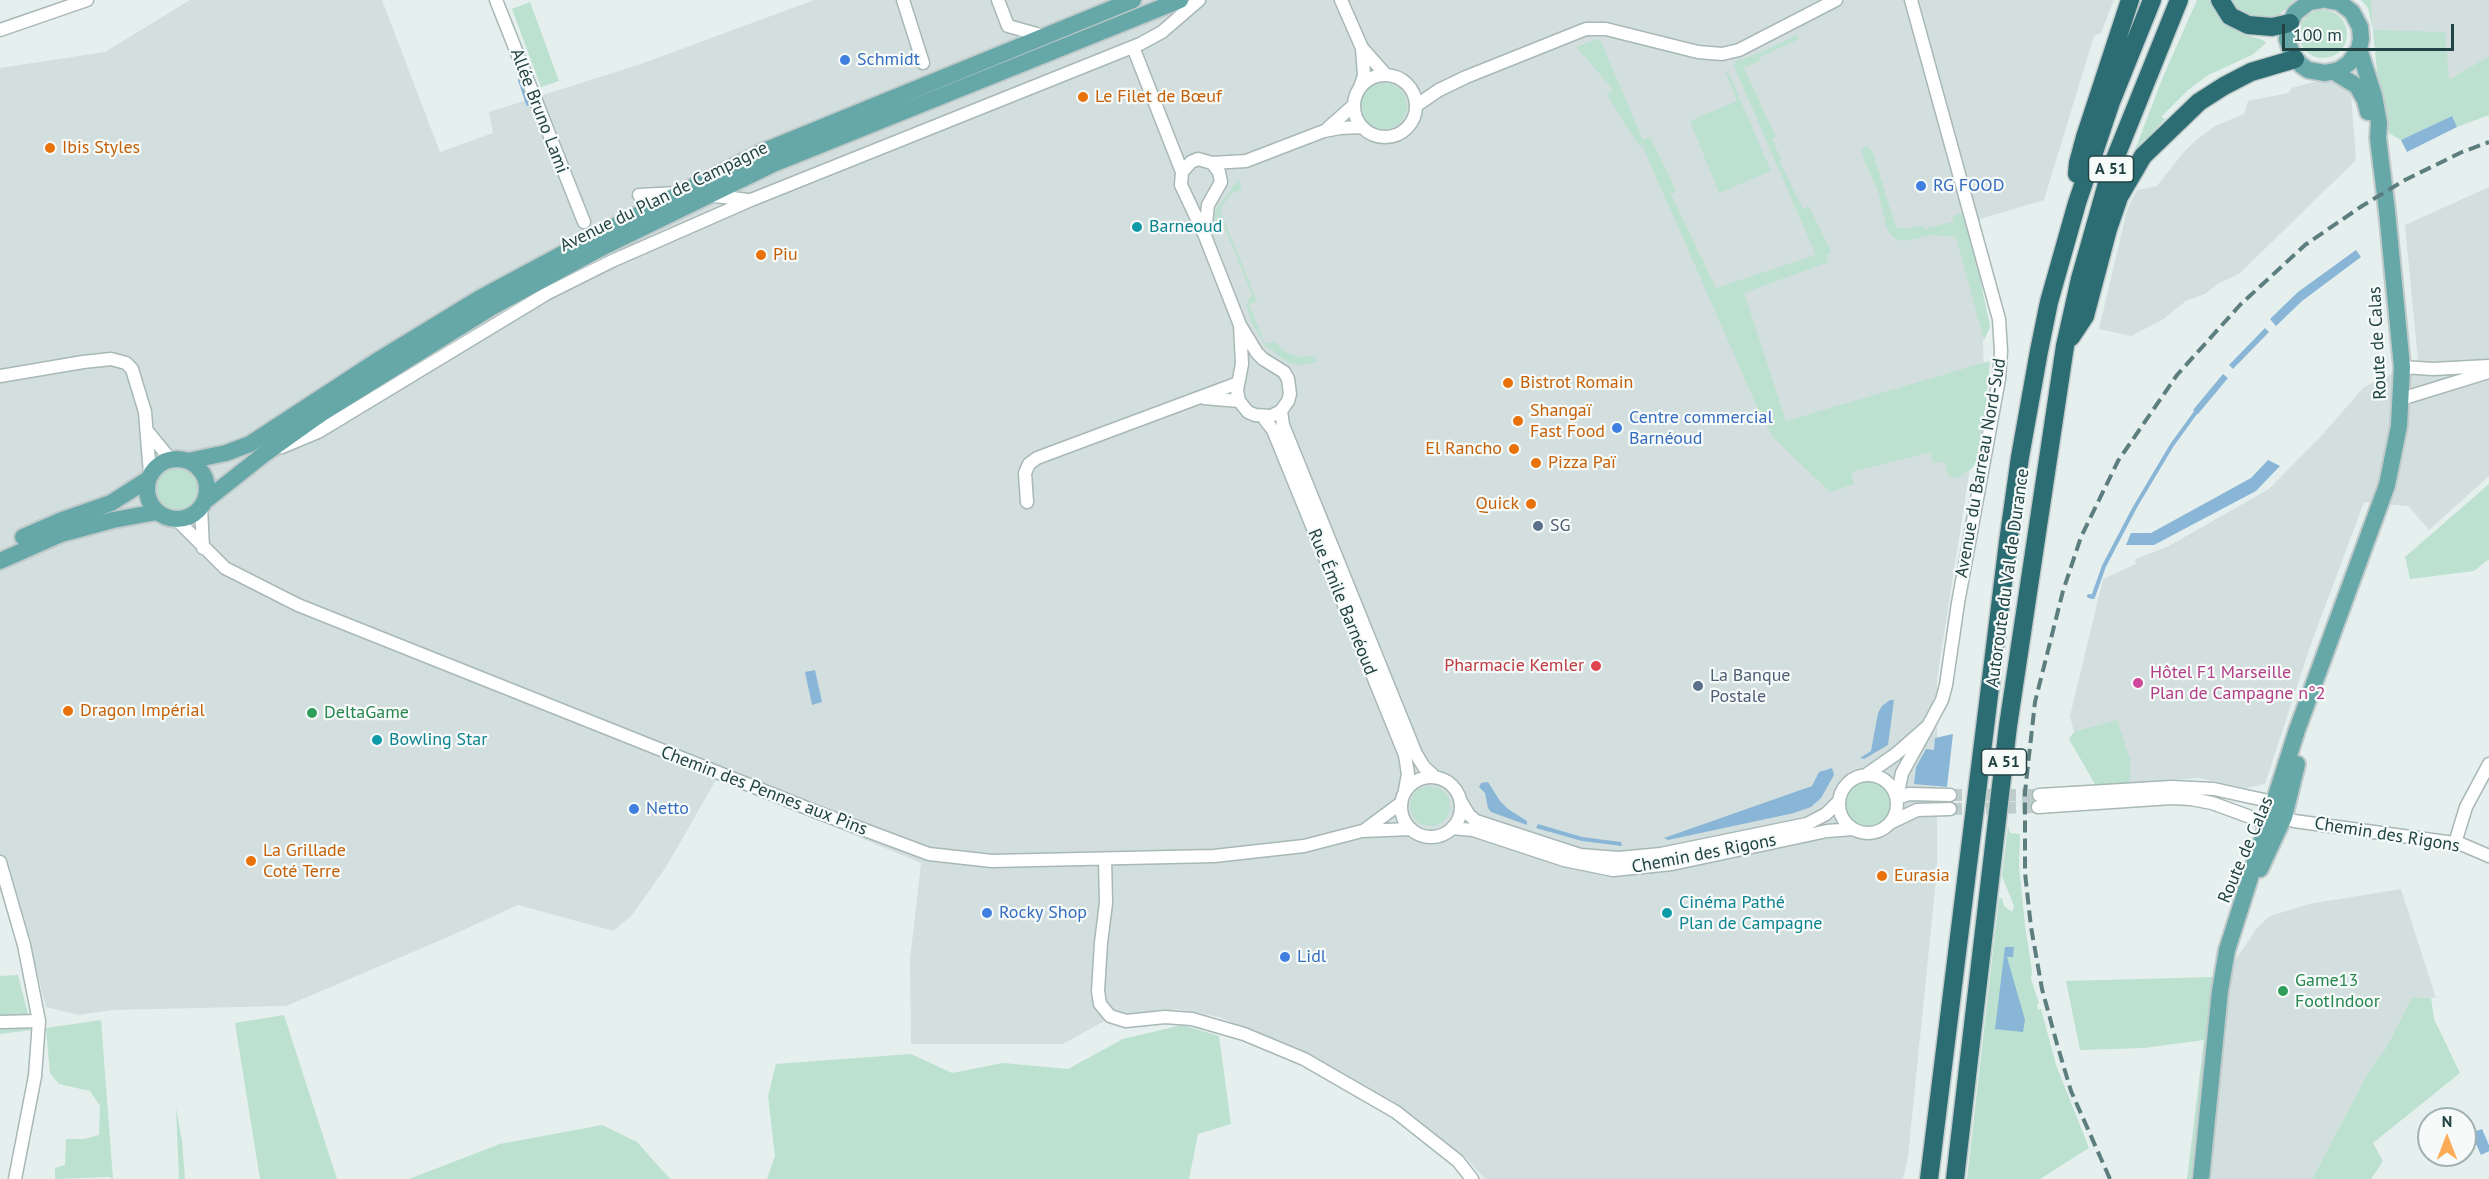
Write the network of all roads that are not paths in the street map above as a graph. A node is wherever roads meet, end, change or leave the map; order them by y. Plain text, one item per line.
1 (87, 0) edge
2 (496, 0) edge
3 (903, 0) edge
4 (998, 0) edge
5 (1133, 0) edge
6 (1180, 0) edge
7 (1199, 0) edge
8 (1341, 0) edge
9 (1347, 0) edge
10 (1836, 0) edge
11 (1902, 0) edge
12 (1911, 0) edge
13 (2130, 0) edge
14 (2152, 0) edge
15 (2179, 0) edge
16 (2220, 0) edge
17 (2321, 0) edge
18 (2334, 1) edge
19 (2304, 3) edge
20 (1349, 14) junction
21 (2290, 23) junction
22 (0, 30) edge
23 (1044, 36) junction
24 (1919, 36) junction
25 (1133, 47) junction
26 (1362, 48) junction
27 (2359, 50) junction
28 (2295, 59) junction
29 (923, 63) dead end
30 (2334, 72) junction
31 (1386, 75) junction
32 (1451, 84) junction
33 (1360, 88) junction
34 (1412, 89) junction
35 (1354, 105) junction
36 (1417, 105) junction
37 (1362, 127) junction
38 (1324, 131) junction
39 (2378, 138) junction
40 (1246, 161) junction
41 (1212, 163) junction
42 (1182, 172) junction
43 (1221, 182) junction
44 (1183, 191) junction
45 (682, 193) junction
46 (639, 195) dead end
47 (707, 195) junction
48 (1211, 197) junction
49 (751, 200) junction
50 (2077, 203) junction
51 (584, 222) dead end
52 (1205, 236) junction
53 (1240, 325) junction
54 (2065, 346) junction
55 (1270, 364) junction
56 (2489, 366) edge
57 (2402, 367) junction
58 (2489, 372) edge
59 (0, 376) edge
60 (1240, 379) junction
61 (1200, 397) junction
62 (2401, 399) junction
63 (1239, 401) junction
64 (1281, 411) junction
65 (1263, 417) junction
66 (148, 432) junction
67 (263, 456) junction
68 (171, 459) junction
69 (188, 461) junction
70 (149, 477) junction
71 (1027, 502) dead end
72 (203, 504) junction
73 (157, 512) junction
74 (177, 520) junction
75 (0, 548) edge
76 (203, 548) junction
77 (0, 561) edge
78 (2317, 678) junction
79 (1928, 726) junction
80 (2488, 764) edge
81 (1866, 775) junction
82 (1435, 777) junction
83 (1406, 790) junction
84 (1950, 795) tunnel mouth
85 (1897, 798) junction
86 (1460, 800) junction
87 (1839, 801) junction
88 (2273, 802) junction
89 (1401, 803) junction
90 (1950, 809) tunnel mouth
91 (2284, 817) junction
92 (1892, 822) junction
93 (2267, 823) junction
94 (1452, 828) junction
95 (1411, 829) junction
96 (1853, 829) junction
97 (1362, 831) junction
98 (2455, 843) junction
99 (2489, 856) edge
100 (1105, 859) junction
101 (0, 862) edge
102 (2233, 930) junction
103 (39, 1021) junction
104 (0, 1023) edge
105 (15, 1179) edge
106 (1472, 1179) edge
107 (1929, 1179) edge
108 (1955, 1179) edge
109 (2201, 1179) edge

1 - 22 street
2 - 51 street, Allée Bruno Lami
3 - 29 street
4 - 23 street
5 - 23 main road, Avenue du Plan de Campagne
6 - 47 main road, Avenue du Plan de Campagne
7 - 25 street
8 - 20 street
9 - 20 street
10 - 32 street
11 - 24 street, Avenue du Barreau Nord-Sud
12 - 24 street, Avenue du Barreau Nord-Sud
13 - 50 highway
14 - 50 highway, Autoroute du Val de Durance / A 51
15 - 54 highway, Autoroute du Val de Durance / A 51
16 - 21 highway
17 - 19 main road
18 - 27 main road, Route de Calas
19 - 21 main road
20 - 26 street
21 - 28 main road
23 - 45 main road, Avenue du Plan de Campagne
24 - 79 street, Avenue du Barreau Nord-Sud
25 - 42 street
25 - 49 street
26 - 31 street
26 - 33 street
27 - 30 main road
27 - 39 main road, Route de Calas
28 - 30 main road
28 - 54 highway
30 - 39 main road, Route de Calas
31 - 33 street
31 - 34 street
32 - 34 street
32 - 36 street
33 - 35 street
34 - 36 street
35 - 37 street
35 - 38 street
36 - 37 street
37 - 38 street
38 - 40 street
39 - 57 main road, Route de Calas
40 - 41 street
40 - 43 street
41 - 42 street
41 - 43 street
42 - 44 street
43 - 48 street
44 - 48 street
44 - 52 street
45 - 46 street
45 - 69 main road, Avenue du Plan de Campagne
47 - 49 street
47 - 67 main road, Avenue du Plan de Campagne
48 - 52 street
49 - 67 street
50 - 107 highway, Autoroute du Val de Durance / A 51
52 - 53 street
53 - 55 street
53 - 60 street
54 - 108 highway, Autoroute du Val de Durance / A 51
55 - 60 street
55 - 64 street
56 - 57 street
57 - 62 main road, Route de Calas
58 - 62 street
59 - 66 street
60 - 61 street
60 - 63 street
61 - 63 street
61 - 71 street
62 - 78 main road, Route de Calas
63 - 65 street, Rue Émile Barnéoud
64 - 65 street
64 - 82 street, Rue Émile Barnéoud
65 - 83 street, Rue Émile Barnéoud
66 - 68 street
66 - 70 street
67 - 72 main road, Avenue du Plan de Campagne
68 - 69 main road
68 - 70 main road
69 - 72 main road
70 - 73 main road
70 - 75 main road
72 - 74 main road
72 - 76 street
73 - 74 main road
73 - 77 main road
74 - 76 street, Chemin des Pennes aux Pins
76 - 100 street, Chemin des Pennes aux Pins
78 - 88 main road, Route de Calas
78 - 91 main road, Route de Calas
79 - 81 street, Avenue du Barreau Nord-Sud
79 - 85 street, Avenue du Barreau Nord-Sud
80 - 98 street
81 - 85 street
81 - 87 street
82 - 83 street
82 - 86 street
83 - 89 street
84 - 85 street
85 - 92 street
86 - 87 street, Chemin des Rigons
86 - 94 street
87 - 96 street
88 - 91 street
88 - 93 main road, Route de Calas
88 - 93 street
89 - 95 street
89 - 97 street, Chemin des Pennes aux Pins
90 - 92 street
91 - 93 street
91 - 98 street, Chemin des Rigons
91 - 102 main road, Route de Calas
92 - 96 street
93 - 102 main road, Route de Calas
94 - 95 street
94 - 96 street, Chemin des Rigons
95 - 97 street, Chemin des Pennes aux Pins
97 - 100 street, Chemin des Pennes aux Pins
98 - 99 street, Chemin des Rigons
100 - 106 street
101 - 103 street
102 - 109 main road, Route de Calas
103 - 104 street
103 - 105 street

